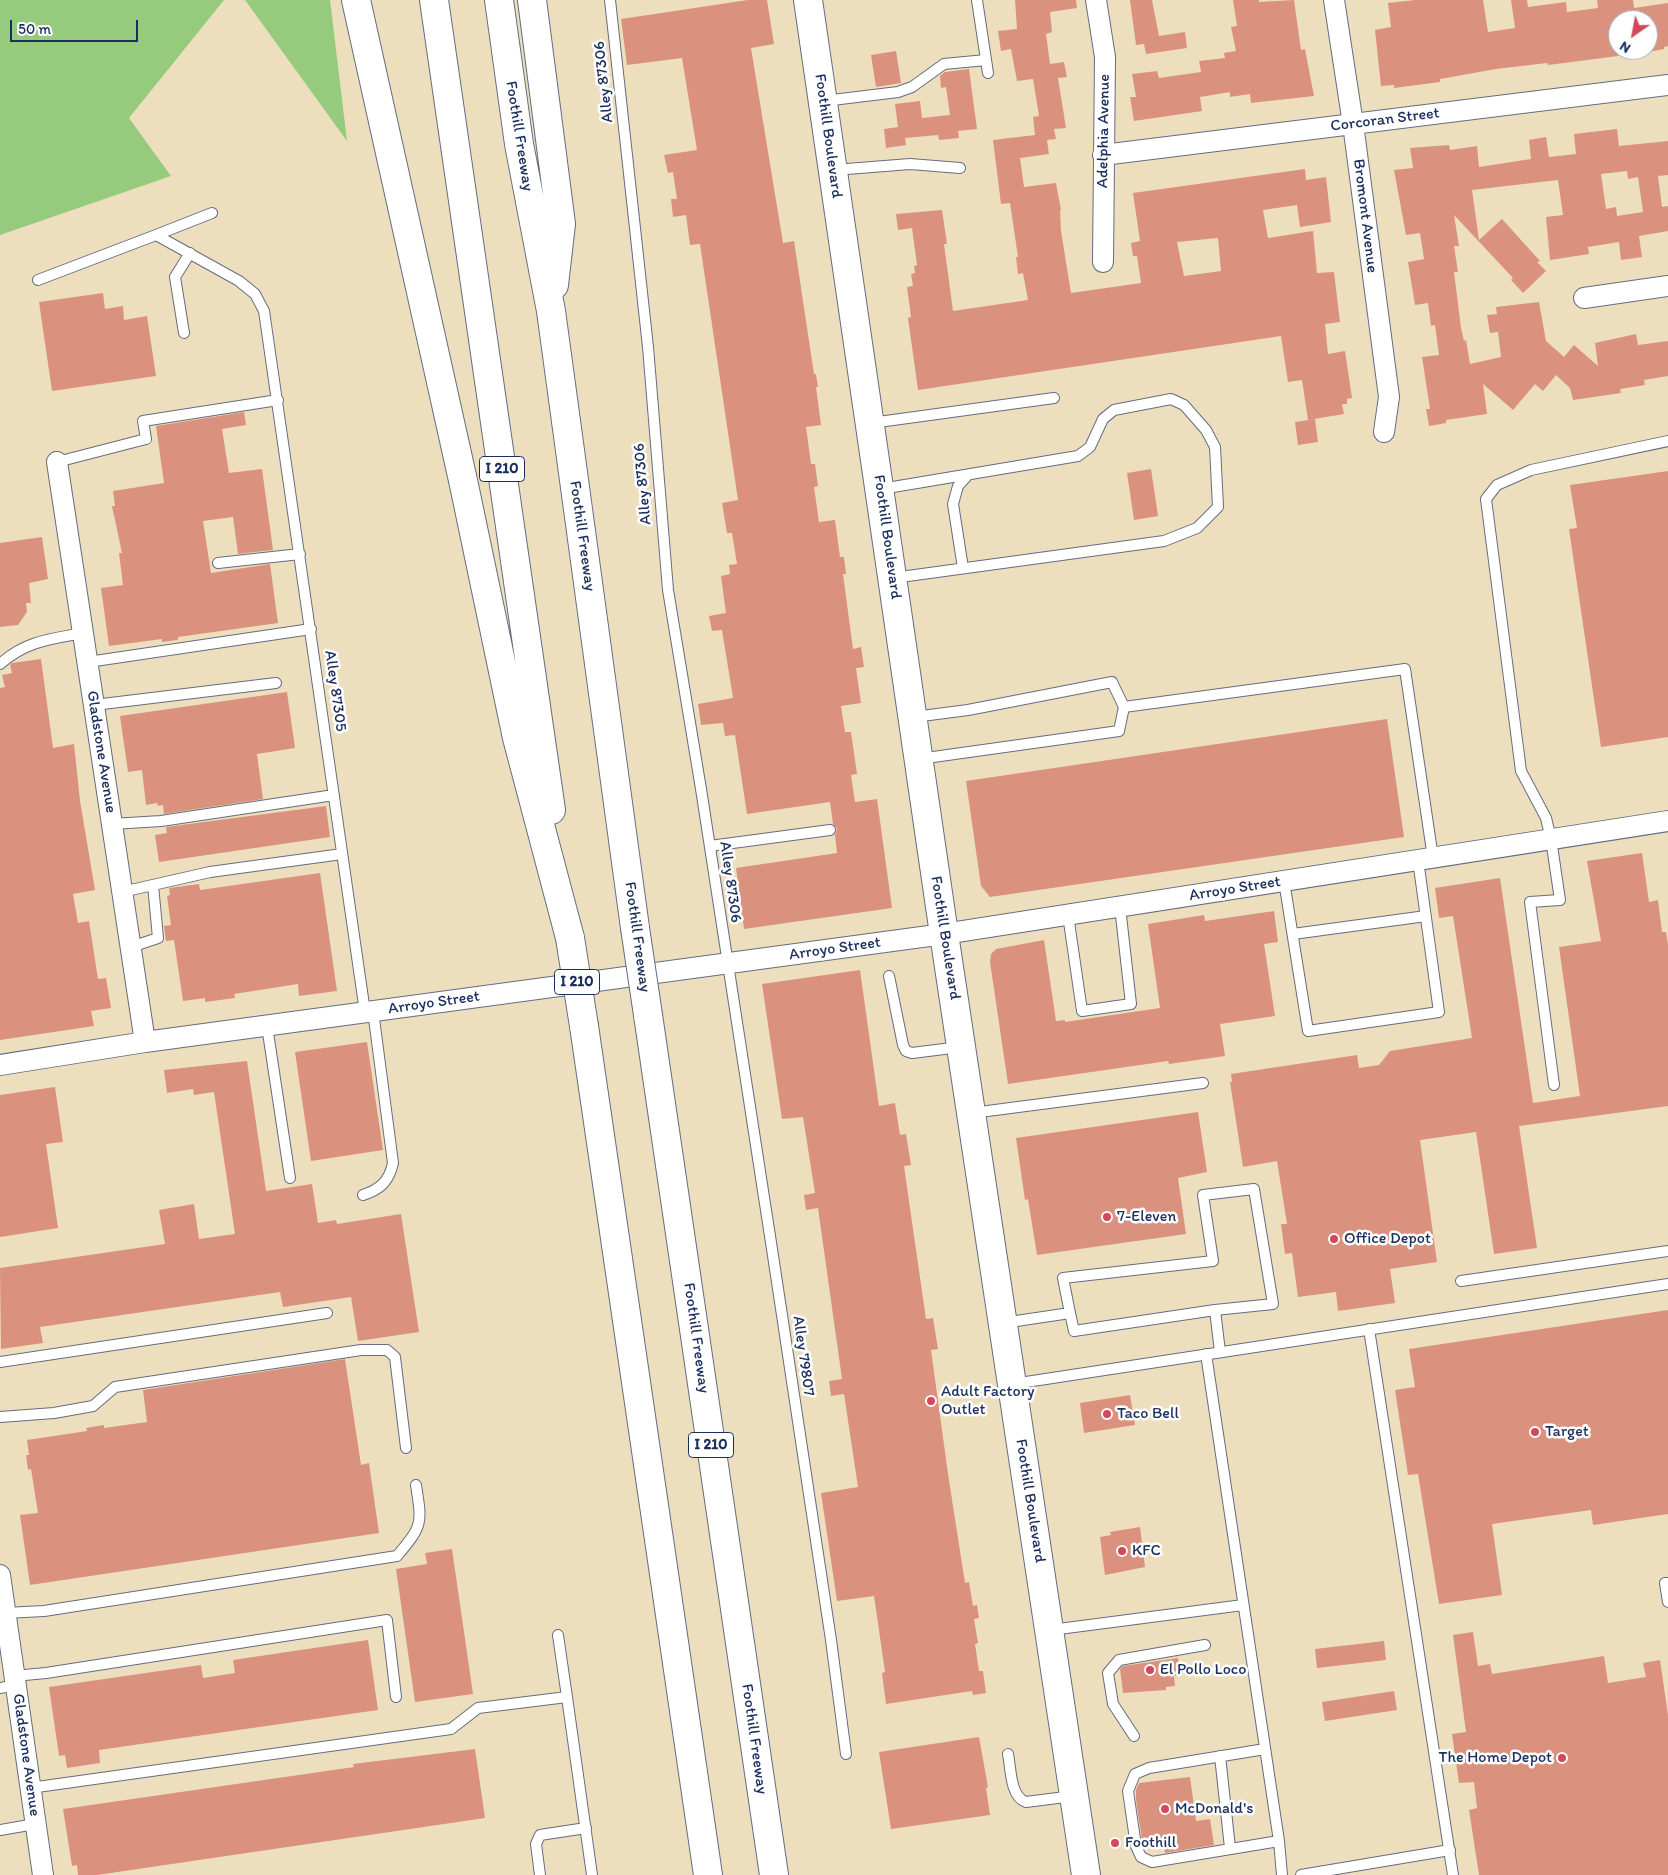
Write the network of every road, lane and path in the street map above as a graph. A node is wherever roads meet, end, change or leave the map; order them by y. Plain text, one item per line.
1 (356, 0) edge
2 (434, 0) edge
3 (499, 0) edge
4 (532, 0) edge
5 (610, 0) edge
6 (808, 0) edge
7 (977, 0) edge
8 (1096, 0) edge
9 (1334, 0) edge
10 (986, 60) junction
11 (988, 73) dead end
12 (1668, 84) edge
13 (823, 101) junction
14 (1353, 124) junction
15 (1103, 155) junction
16 (960, 168) dead end
17 (833, 170) junction
18 (212, 213) dead end
19 (156, 235) junction
20 (190, 253) junction
21 (1103, 262) dead end
22 (38, 280) dead end
23 (1668, 286) edge
24 (1584, 298) dead end
25 (551, 311) junction
26 (184, 333) dead end
27 (1054, 398) dead end
28 (278, 400) junction
29 (870, 424) junction
30 (1384, 432) dead end
31 (1668, 441) edge
32 (58, 462) joint
33 (968, 475) junction
34 (880, 490) junction
35 (300, 554) junction
36 (218, 563) dead end
37 (963, 568) junction
38 (893, 578) junction
39 (311, 629) junction
40 (83, 633) junction
41 (88, 662) junction
42 (0, 664) edge
43 (276, 683) dead end
44 (94, 705) junction
45 (1124, 707) junction
46 (913, 718) junction
47 (918, 760) junction
48 (334, 795) junction
49 (1668, 821) edge
50 (112, 824) junction
51 (830, 830) dead end
52 (1551, 839) junction
53 (710, 846) junction
54 (342, 854) junction
55 (1426, 859) junction
56 (1284, 881) junction
57 (153, 885) junction
58 (122, 892) junction
59 (1120, 907) junction
60 (1068, 915) junction
61 (1426, 916) junction
62 (944, 934) junction
63 (1293, 934) junction
64 (570, 938) junction
65 (131, 947) junction
66 (727, 964) junction
67 (889, 976) dead end
68 (369, 1012) junction
69 (267, 1026) junction
70 (145, 1042) junction
71 (961, 1047) junction
72 (0, 1065) edge
73 (1203, 1083) dead end
74 (1554, 1085) dead end
75 (971, 1113) junction
76 (290, 1178) dead end
77 (363, 1195) dead end
78 (1668, 1251) edge
79 (1461, 1281) dead end
80 (1668, 1284) edge
81 (1214, 1310) junction
82 (327, 1313) dead end
83 (1070, 1313) junction
84 (1002, 1323) junction
85 (1369, 1329) junction
86 (1220, 1352) junction
87 (1206, 1354) junction
88 (0, 1362) edge
89 (1012, 1384) junction
90 (0, 1418) edge
91 (406, 1448) dead end
92 (416, 1485) dead end
93 (0, 1575) edge
94 (1668, 1582) edge
95 (1668, 1602) edge
96 (1244, 1605) junction
97 (6, 1613) junction
98 (1049, 1630) junction
99 (558, 1635) dead end
100 (1205, 1645) dead end
101 (5, 1649) edge
102 (10, 1683) edge
103 (567, 1697) junction
104 (396, 1698) dead end
105 (1134, 1736) dead end
106 (1265, 1749) junction
107 (846, 1754) dead end
108 (1008, 1754) dead end
109 (1220, 1756) junction
110 (30, 1788) junction
111 (1074, 1796) junction
112 (36, 1824) junction
113 (586, 1828) junction
114 (0, 1830) edge
115 (1279, 1840) junction
116 (1230, 1848) junction
117 (1450, 1850) junction
118 (43, 1875) edge
119 (540, 1875) edge
120 (592, 1875) edge
121 (708, 1875) edge
122 (774, 1875) edge
123 (1086, 1875) edge
124 (1282, 1875) edge
125 (1300, 1875) edge
126 (1453, 1875) edge

1 - 64 main road
2 - 64 main road, I 210
3 - 25 main road, Foothill Freeway / I 210
4 - 25 main road
5 - 53 lane, Alley 87306
6 - 13 main road, Foothill Boulevard
7 - 10 lane
8 - 15 street, Adelphia Avenue
9 - 14 street, Bromont Avenue
10 - 11 lane
10 - 13 lane
12 - 14 street, Corcoran Street
13 - 17 main road, Foothill Boulevard
14 - 15 street, Corcoran Street
14 - 30 street, Bromont Avenue
15 - 21 street, Adelphia Avenue
16 - 17 lane
17 - 29 main road, Foothill Boulevard
18 - 19 lane
19 - 20 lane, Alley 87305
19 - 22 lane
20 - 26 lane
20 - 28 lane, Alley 87305
23 - 24 street
25 - 122 main road, Foothill Freeway / I 210, bridge
27 - 29 lane
28 - 32 lane
28 - 35 lane, Alley 87305
29 - 34 main road, Foothill Boulevard
31 - 52 lane
32 - 40 street, Gladstone Avenue
33 - 34 lane
33 - 37 lane
33 - 37 lane
34 - 38 main road, Foothill Boulevard
35 - 36 lane
35 - 39 lane, Alley 87305
37 - 38 lane
38 - 46 main road, Foothill Boulevard
39 - 41 lane
39 - 48 lane, Alley 87305
40 - 41 street, Gladstone Avenue
40 - 42 lane
41 - 44 street, Gladstone Avenue
43 - 44 lane
44 - 50 street, Gladstone Avenue
45 - 46 lane
45 - 47 lane
45 - 55 lane
46 - 47 main road, Foothill Boulevard
47 - 62 main road, Foothill Boulevard
48 - 50 lane
48 - 54 lane, Alley 87305
49 - 52 street, Arroyo Street
50 - 58 street, Gladstone Avenue
51 - 53 lane
52 - 55 street, Arroyo Street
52 - 74 lane
53 - 66 lane, Alley 87306
54 - 57 lane
54 - 68 lane, Alley 87305
55 - 56 street, Arroyo Street
55 - 61 lane
56 - 59 street, Arroyo Street
56 - 63 lane
57 - 58 lane
57 - 65 lane
58 - 65 street, Gladstone Avenue
59 - 60 street, Arroyo Street
59 - 60 lane
60 - 62 street, Arroyo Street
61 - 63 lane
61 - 63 lane
62 - 66 street, Arroyo Street
62 - 71 main road, Foothill Boulevard
64 - 121 main road, I 210, bridge
65 - 70 street, Gladstone Avenue
66 - 68 street, Arroyo Street
66 - 107 lane, Alley 79807
67 - 71 lane
68 - 69 street, Arroyo Street
68 - 77 lane, Alley 87305
69 - 70 street, Arroyo Street
69 - 76 lane
70 - 72 street, Arroyo Street
71 - 75 main road, Foothill Boulevard
73 - 75 lane
75 - 84 main road, Foothill Boulevard
78 - 79 lane
80 - 85 lane
81 - 83 lane
81 - 83 lane
81 - 86 lane
82 - 88 lane
83 - 84 lane
84 - 89 main road, Foothill Boulevard
85 - 86 lane
85 - 117 lane
86 - 87 lane
87 - 89 lane
87 - 96 lane
89 - 98 main road, Foothill Boulevard
90 - 91 lane
92 - 97 lane
93 - 97 street, Gladstone Avenue
94 - 95 lane
96 - 98 lane
96 - 106 lane
97 - 101 street, Gladstone Avenue
98 - 111 main road, Foothill Boulevard
99 - 103 lane
100 - 105 lane
101 - 102 street, Gladstone Avenue
102 - 104 lane
102 - 110 street, Gladstone Avenue
103 - 110 lane
103 - 113 lane
106 - 109 lane
106 - 115 lane
108 - 111 lane
109 - 116 lane
109 - 116 lane
110 - 112 street, Gladstone Avenue
111 - 123 main road, Foothill Boulevard
112 - 114 lane
112 - 118 street, Gladstone Avenue
113 - 119 lane
113 - 120 lane
115 - 116 lane
115 - 124 lane
117 - 125 lane
117 - 126 lane

